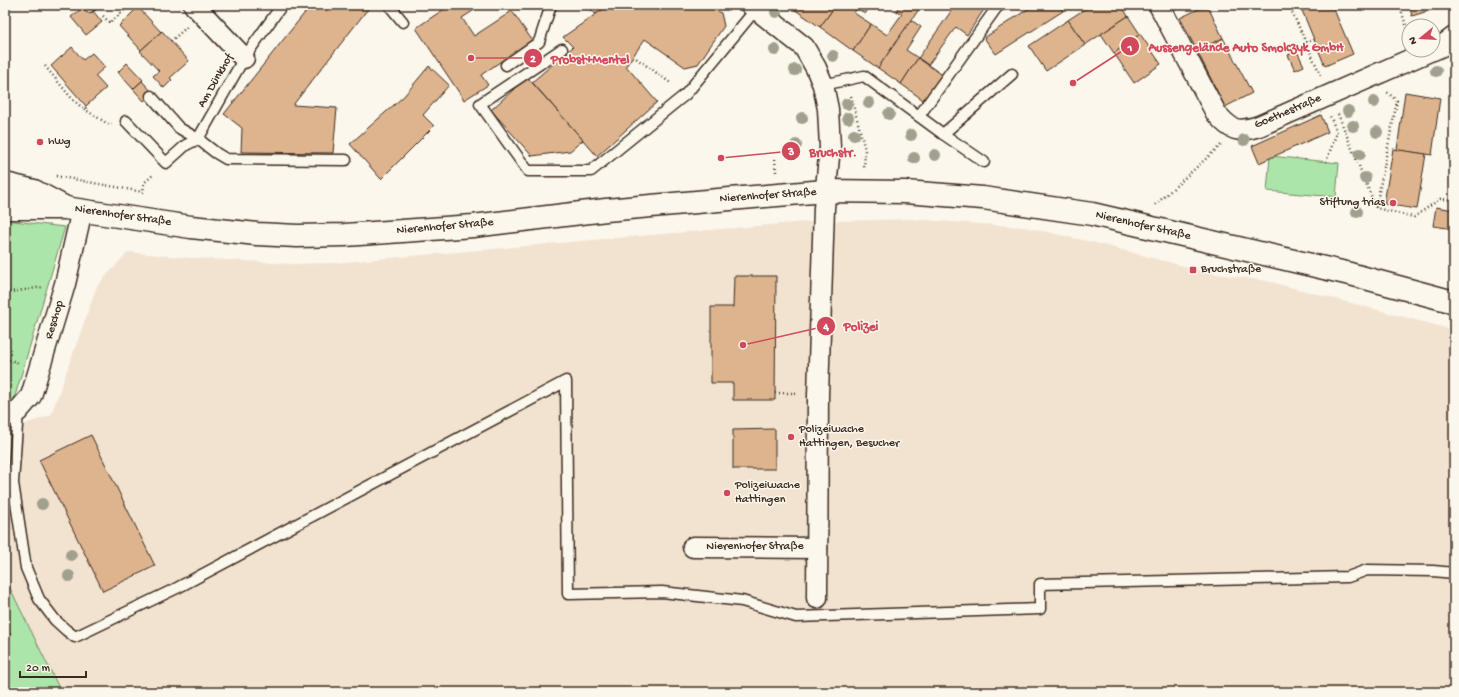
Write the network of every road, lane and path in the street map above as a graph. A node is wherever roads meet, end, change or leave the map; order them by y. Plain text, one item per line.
1 (130, 5) edge
2 (194, 5) edge
3 (282, 5) edge
4 (389, 5) edge
5 (551, 5) edge
6 (1001, 5) edge
7 (1159, 5) edge
8 (1289, 5) edge
9 (1399, 5) edge
10 (754, 7) edge
11 (105, 17) dead end
12 (1403, 18) edge
13 (403, 22) dead end
14 (1454, 37) edge
15 (1314, 39) dead end
16 (1306, 43) junction
17 (1441, 46) edge
18 (562, 49) dead end
19 (633, 56) dead end
20 (244, 58) junction
21 (1413, 58) edge
22 (506, 65) dead end
23 (45, 66) dead end
24 (1012, 74) dead end
25 (1372, 75) junction
26 (847, 79) junction
27 (823, 85) junction
28 (686, 94) junction
29 (151, 96) dead end
30 (1326, 96) junction
31 (88, 106) dead end
32 (84, 109) junction
33 (919, 116) junction
34 (126, 121) joint
35 (1237, 130) junction
36 (943, 134) junction
37 (198, 139) junction
38 (346, 160) dead end
39 (984, 162) dead end
40 (1326, 162) dead end
41 (166, 163) junction
42 (52, 175) dead end
43 (5, 184) edge
44 (825, 191) junction
45 (862, 191) junction
46 (1454, 200) edge
47 (1154, 206) dead end
48 (5, 208) edge
49 (1376, 208) junction
50 (73, 209) junction
51 (65, 284) junction
52 (5, 293) edge
53 (1454, 302) edge
54 (11, 414) edge
55 (693, 547) dead end
56 (817, 548) junction
57 (1454, 573) edge
58 (817, 598) dead end
59 (5, 610) edge
60 (5, 641) edge

1 - 11 path
2 - 20 street
3 - 20 lane, Am Dünkhof
4 - 13 lane
5 - 22 lane
6 - 33 lane
7 - 35 street
8 - 16 path
9 - 12 path
10 - 27 street
10 - 28 lane
14 - 17 street, Goethestraße
15 - 16 path
16 - 30 path
18 - 28 lane
19 - 28 path
20 - 37 lane, Am Dünkhof
21 - 25 street, Goethestraße
23 - 32 path
24 - 36 lane
25 - 30 street, Goethestraße
25 - 49 path
26 - 27 lane
26 - 33 lane
26 - 45 path
27 - 44 street
29 - 37 lane
30 - 35 street, Goethestraße
30 - 40 path
30 - 49 path
31 - 32 path
32 - 34 path
33 - 36 lane
34 - 41 lane
35 - 47 path
36 - 39 lane
37 - 38 lane
37 - 41 lane, Am Dünkhof
41 - 42 path
43 - 50 main road, Nierenhofer Straße
44 - 45 main road, Nierenhofer Straße
44 - 50 main road, Nierenhofer Straße
44 - 56 street, Nierenhofer Straße
45 - 53 main road, Nierenhofer Straße
46 - 49 path
48 - 50 main road, Nierenhofer Straße
50 - 51 street, Reschop
51 - 52 path
51 - 54 street, Reschop
54 - 57 lane
55 - 56 street, Nierenhofer Straße
56 - 58 street, Nierenhofer Straße
59 - 60 path

